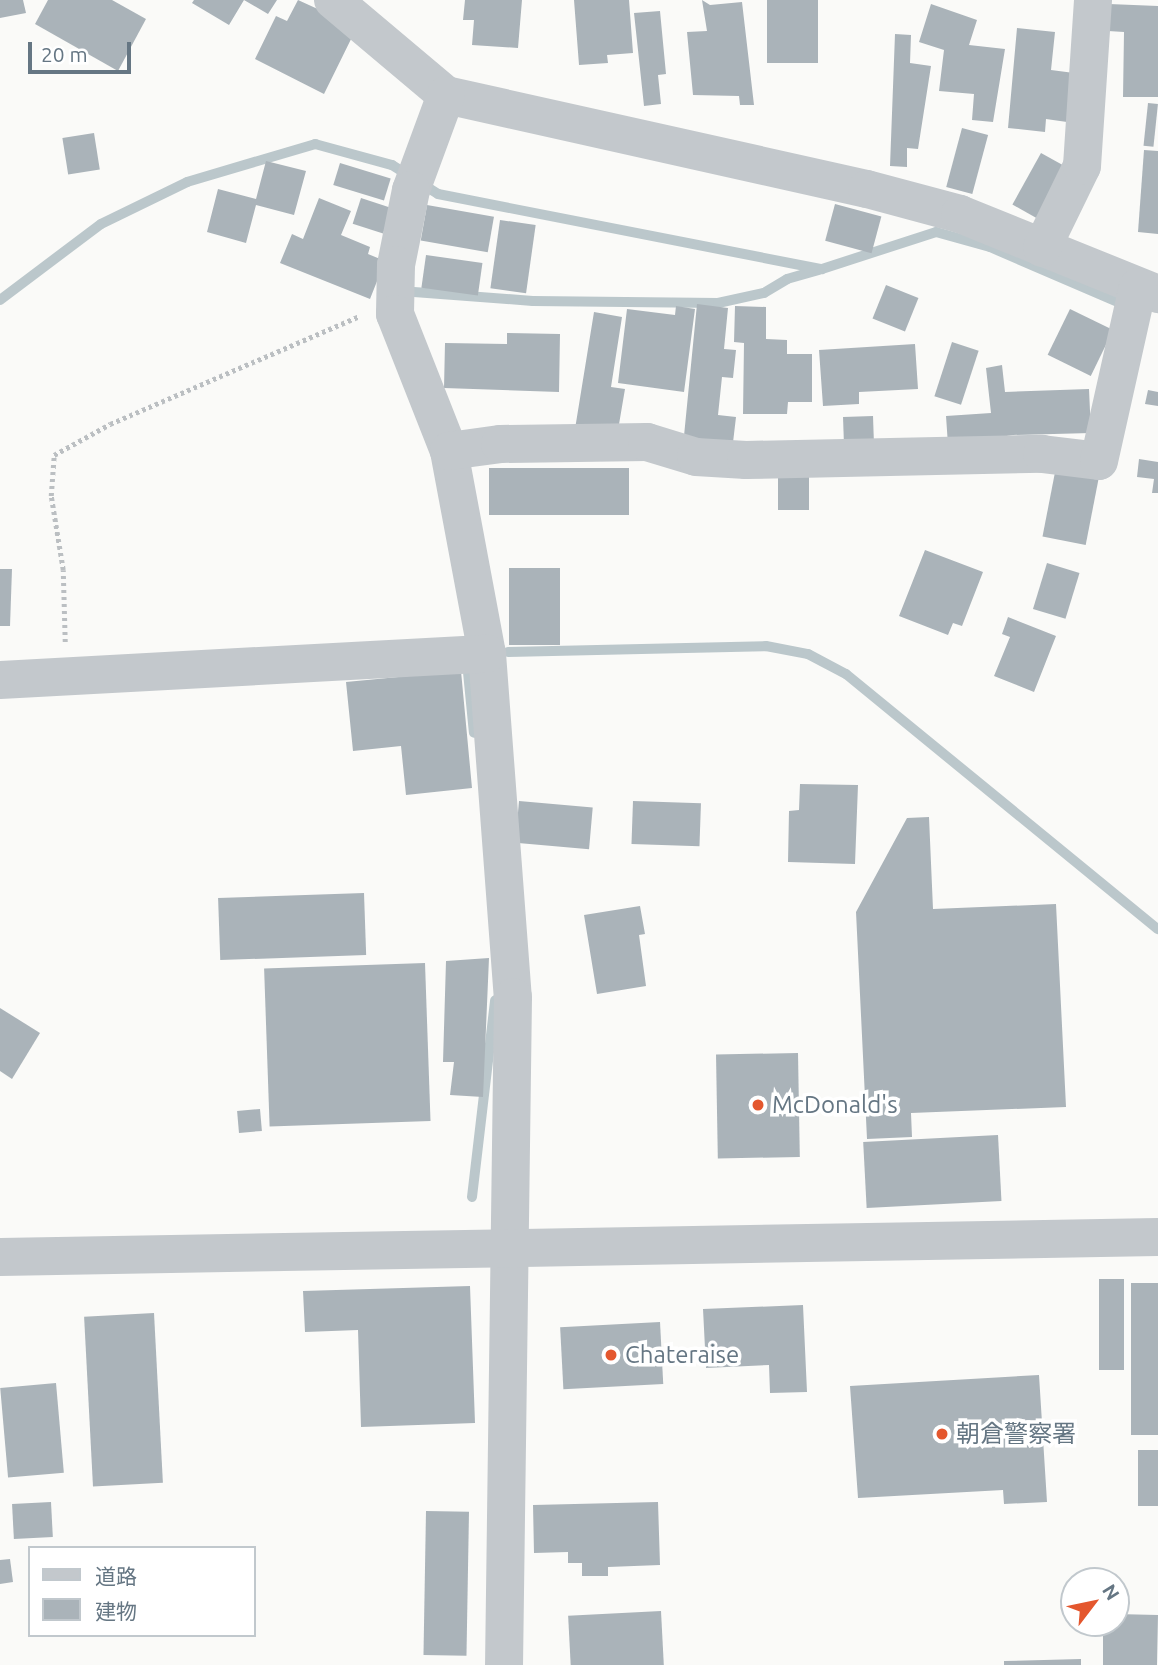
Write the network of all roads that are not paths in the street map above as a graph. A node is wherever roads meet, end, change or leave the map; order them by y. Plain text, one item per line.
1 (333, 0) edge
2 (1093, 0) edge
3 (446, 95) junction
4 (1042, 248) junction
5 (1148, 291) edge
6 (449, 451) junction
7 (487, 654) junction
8 (0, 680) edge
9 (1158, 1237) edge
10 (507, 1247) junction
11 (0, 1256) edge
12 (504, 1665) edge

1 - 3 street
2 - 4 street
3 - 4 street
3 - 6 street
4 - 5 street
5 - 6 street
6 - 7 street
7 - 8 street
7 - 10 street
9 - 10 street
10 - 11 street
10 - 12 street

